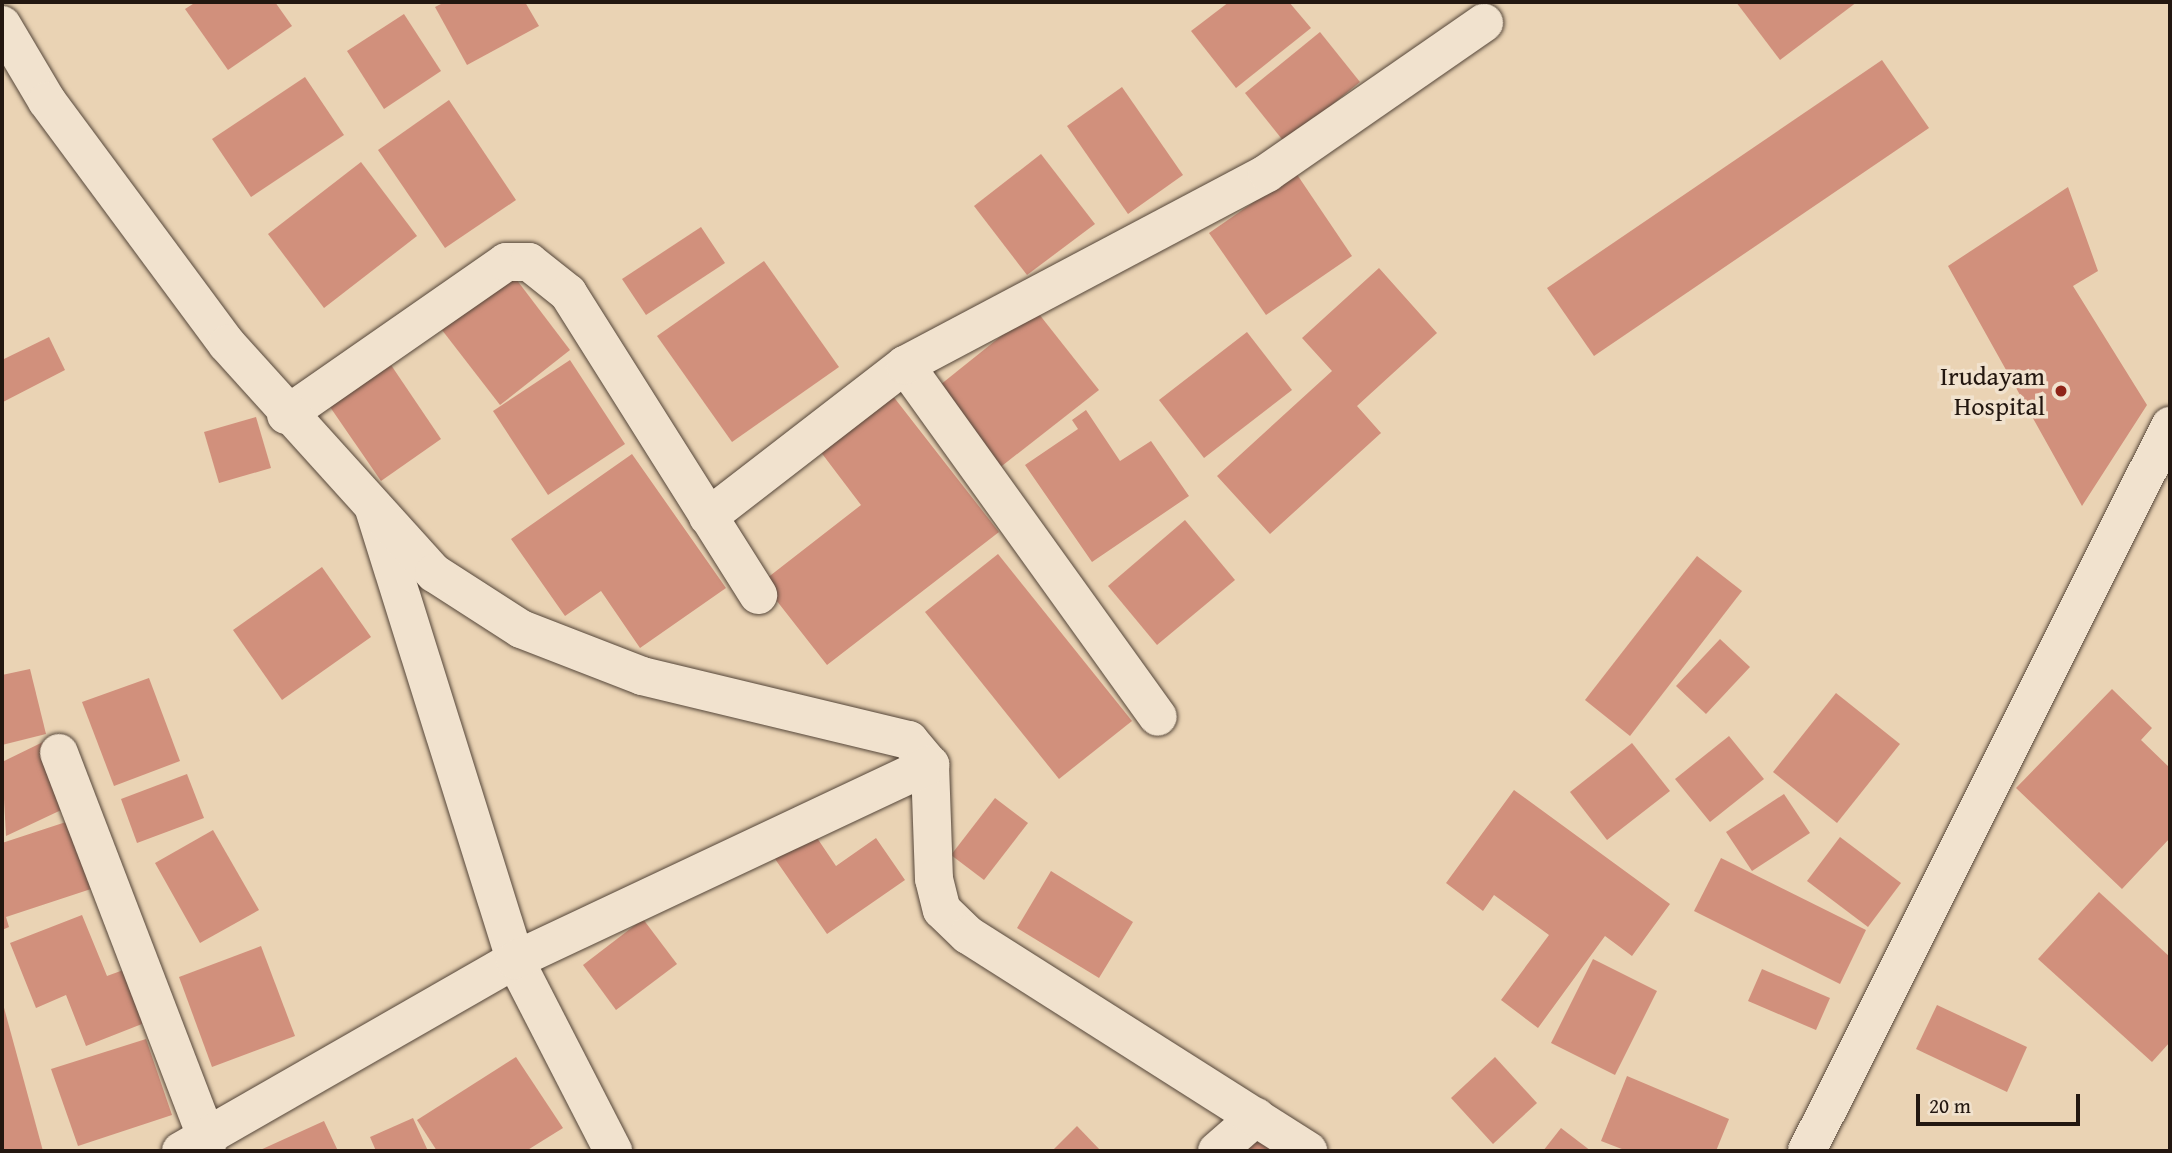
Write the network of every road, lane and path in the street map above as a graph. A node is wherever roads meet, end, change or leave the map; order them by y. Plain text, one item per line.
1 (1484, 23) dead end
2 (2, 25) edge
3 (905, 365) junction
4 (286, 415) junction
5 (2170, 426) edge
6 (374, 509) junction
7 (708, 517) junction
8 (758, 595) dead end
9 (1158, 716) dead end
10 (59, 753) dead end
11 (930, 765) junction
12 (515, 960) junction
13 (1256, 1117) junction
14 (194, 1146) edge
15 (613, 1151) edge
16 (1217, 1151) edge
17 (1308, 1151) edge
18 (1807, 1151) edge

1 - 3 street
2 - 4 street
3 - 7 street
3 - 9 street
4 - 6 street
4 - 7 street
5 - 18 street
6 - 11 street
6 - 12 street
7 - 8 street
10 - 14 street
11 - 12 street
11 - 13 street
12 - 14 street
12 - 15 street
13 - 16 street
13 - 17 street

